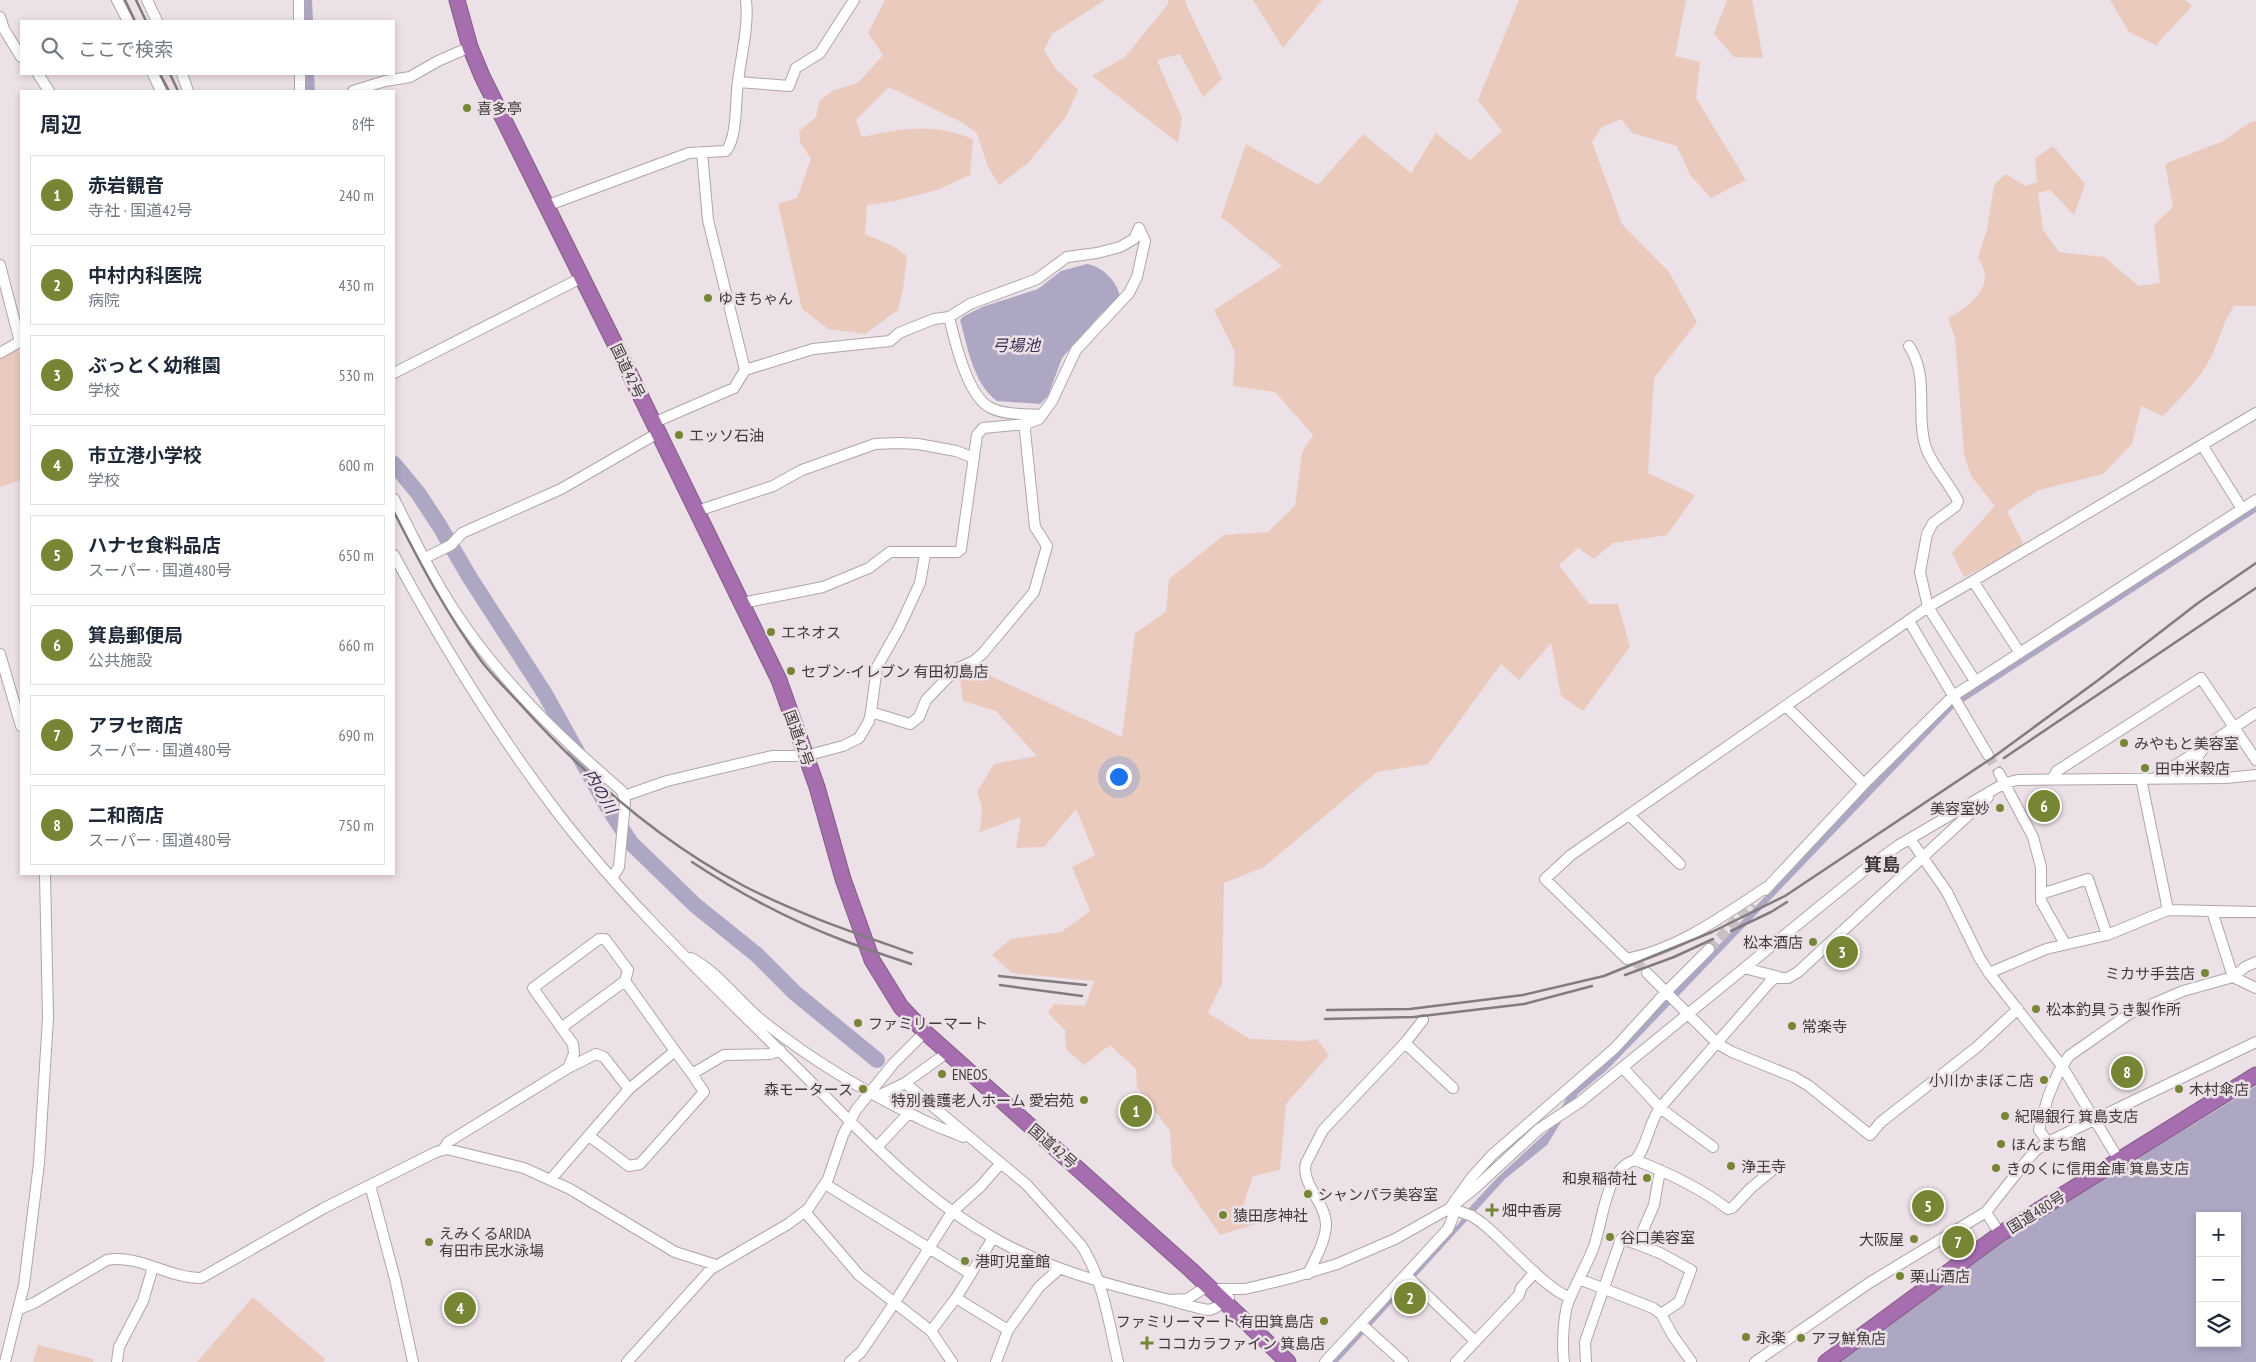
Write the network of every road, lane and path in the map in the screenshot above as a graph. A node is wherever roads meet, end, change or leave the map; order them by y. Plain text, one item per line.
1 (117, 0) edge
2 (147, 0) edge
3 (298, 0) edge
4 (457, 0) edge
5 (746, 0) edge
6 (854, 0) edge
7 (0, 18) edge
8 (127, 20) edge
9 (157, 20) edge
10 (299, 20) edge
11 (470, 48) junction
12 (20, 55) edge
13 (39, 75) edge
14 (153, 75) edge
15 (182, 75) edge
16 (300, 75) edge
17 (738, 82) junction
18 (47, 90) edge
19 (161, 90) edge
20 (188, 90) edge
21 (300, 90) edge
22 (356, 90) edge
23 (702, 152) junction
24 (546, 206) junction
25 (0, 265) edge
26 (583, 278) junction
27 (949, 318) junction
28 (20, 338) edge
29 (20, 343) edge
30 (1908, 346) dead end
31 (0, 353) edge
32 (745, 370) junction
33 (395, 372) edge
34 (2256, 413) edge
35 (1042, 415) junction
36 (1026, 424) junction
37 (656, 428) junction
38 (2202, 445) junction
39 (974, 458) junction
40 (2256, 500) edge
41 (395, 501) edge
42 (2242, 509) junction
43 (696, 511) junction
44 (928, 552) junction
45 (425, 558) junction
46 (395, 560) edge
47 (1973, 580) junction
48 (742, 603) junction
49 (1928, 607) junction
50 (1909, 621) junction
51 (2020, 653) junction
52 (0, 654) edge
53 (1975, 681) junction
54 (1953, 696) junction
55 (1786, 706) junction
56 (871, 712) junction
57 (2256, 713) edge
58 (20, 723) edge
59 (2234, 727) junction
60 (2204, 747) junction
61 (1988, 755) tunnel mouth
62 (806, 756) junction
63 (2256, 760) edge
64 (1999, 773) tunnel mouth
65 (2256, 775) edge
66 (2155, 778) junction
67 (2192, 778) junction
68 (2140, 779) junction
69 (2052, 780) junction
70 (1864, 784) junction
71 (2001, 785) junction
72 (624, 796) junction
73 (1629, 815) junction
74 (1910, 839) junction
75 (1924, 857) junction
76 (1680, 864) dead end
77 (45, 875) edge
78 (612, 878) junction
79 (1770, 885) junction
80 (2041, 894) junction
81 (1752, 903) tunnel mouth
82 (2168, 910) junction
83 (2212, 911) junction
84 (2256, 912) edge
85 (2107, 935) junction
86 (2065, 944) junction
87 (1709, 949) tunnel mouth
88 (683, 954) junction
89 (2256, 962) edge
90 (1744, 968) junction
91 (1647, 973) tunnel mouth
92 (1989, 973) junction
93 (1779, 977) junction
94 (2233, 977) junction
95 (625, 981) junction
96 (2256, 988) edge
97 (1666, 992) junction
98 (2018, 1009) junction
99 (1687, 1014) junction
100 (1423, 1020) dead end
101 (561, 1028) junction
102 (925, 1032) junction
103 (2256, 1042) edge
104 (1405, 1043) junction
105 (1718, 1044) junction
106 (780, 1050) junction
107 (675, 1051) junction
108 (948, 1052) junction
109 (2062, 1066) junction
110 (568, 1068) junction
111 (1622, 1068) junction
112 (692, 1074) junction
113 (2256, 1075) edge
114 (905, 1083) junction
115 (629, 1088) junction
116 (1453, 1088) dead end
117 (874, 1094) junction
118 (1660, 1108) junction
119 (909, 1112) junction
120 (2095, 1118) junction
121 (850, 1120) junction
122 (589, 1136) junction
123 (2048, 1142) junction
124 (979, 1146) junction
125 (877, 1147) junction
126 (1713, 1147) dead end
127 (443, 1150) junction
128 (1635, 1160) junction
129 (2120, 1160) junction
130 (1000, 1163) junction
131 (1775, 1168) dead end
132 (1660, 1170) junction
133 (551, 1179) junction
134 (825, 1184) junction
135 (370, 1185) junction
136 (1450, 1208) junction
137 (805, 1212) junction
138 (952, 1212) junction
139 (1986, 1212) junction
140 (2000, 1234) junction
141 (993, 1238) junction
142 (1637, 1244) junction
143 (929, 1248) junction
144 (716, 1265) junction
145 (153, 1267) junction
146 (1059, 1269) junction
147 (1535, 1272) junction
148 (971, 1274) junction
149 (1308, 1274) junction
150 (1406, 1276) junction
151 (1579, 1279) junction
152 (1097, 1281) junction
153 (1210, 1288) junction
154 (1245, 1289) junction
155 (1603, 1290) junction
156 (1570, 1297) junction
157 (956, 1298) junction
158 (1169, 1300) junction
159 (895, 1302) junction
160 (1225, 1304) junction
161 (19, 1309) junction
162 (1661, 1314) junction
163 (1361, 1324) junction
164 (1008, 1330) junction
165 (931, 1331) junction
166 (1475, 1341) junction
167 (1691, 1361) dead end
168 (5, 1362) edge
169 (117, 1362) edge
170 (413, 1362) edge
171 (627, 1362) edge
172 (850, 1362) edge
173 (952, 1362) edge
174 (996, 1362) edge
175 (1118, 1362) edge
176 (1280, 1362) edge
177 (1288, 1362) edge
178 (1299, 1362) edge
179 (1325, 1362) edge
180 (1403, 1362) edge
181 (1456, 1362) edge
182 (1564, 1362) edge
183 (1586, 1362) edge
184 (1755, 1362) edge
185 (1826, 1362) edge

1 - 8 street
2 - 9 street
3 - 10 street
4 - 11 highway, 国道42号
5 - 17 street
6 - 17 street
7 - 12 street
11 - 22 street
11 - 24 highway, 国道42号
13 - 18 street
14 - 19 street
15 - 20 street
16 - 21 street
17 - 23 street
23 - 24 street
23 - 32 street
24 - 26 highway, 国道42号
25 - 28 street
26 - 33 street
26 - 37 highway, 国道42号
27 - 32 street
27 - 35 street
27 - 35 street
29 - 31 street
30 - 49 street
32 - 37 street
34 - 38 street
35 - 36 street
36 - 39 street
36 - 56 street
37 - 43 highway, 国道42号
37 - 45 street
38 - 42 street
38 - 47 street
39 - 43 street
39 - 44 street
40 - 42 street
41 - 45 street
42 - 51 street
43 - 48 highway, 国道42号
44 - 48 street
44 - 56 street
45 - 72 street
46 - 78 street
47 - 49 street
47 - 51 street
48 - 62 highway, 国道42号
49 - 50 street
49 - 53 street
50 - 54 street
50 - 55 street
51 - 53 street
52 - 58 street
53 - 54 street
54 - 61 street
54 - 70 street
55 - 70 street
55 - 73 street
56 - 62 street
57 - 59 street
59 - 60 street
59 - 63 street
59 - 69 street
60 - 66 street
60 - 67 street
62 - 72 street
62 - 102 highway, 国道42号
64 - 71 street
65 - 67 street
66 - 67 street
66 - 68 street
68 - 69 street
68 - 82 street
69 - 71 street
70 - 79 street
71 - 74 street
71 - 75 street
71 - 80 street
72 - 78 street
73 - 76 street
73 - 79 street
74 - 75 street
74 - 90 street
75 - 92 street
75 - 93 street
77 - 161 street
78 - 88 street
79 - 81 street
80 - 85 street
80 - 86 street
82 - 83 street
82 - 85 street
83 - 84 street
83 - 94 street
85 - 86 street
86 - 92 street
87 - 97 street
88 - 106 street
88 - 117 street
89 - 94 street
90 - 93 street
90 - 99 street
91 - 97 street
92 - 98 street
93 - 105 street
94 - 96 street
94 - 109 street
95 - 101 street
95 - 101 street
95 - 107 street
97 - 99 street
97 - 136 street
98 - 105 street
98 - 109 street
99 - 105 street
99 - 111 street
100 - 104 street
101 - 110 street
102 - 108 highway, 国道42号
102 - 117 street
103 - 120 street
104 - 116 street
104 - 149 street
105 - 118 street
106 - 112 street
106 - 121 street
107 - 112 street
107 - 115 street
108 - 114 street
108 - 153 highway, 国道42号
109 - 120 street
109 - 123 street
110 - 115 street
110 - 127 street
111 - 118 street
111 - 136 street
112 - 122 street
113 - 129 highway, 国道480号
114 - 117 street
114 - 124 street
115 - 122 street
117 - 119 street
117 - 121 street
118 - 126 street
118 - 128 street
119 - 124 street
119 - 125 street
120 - 123 street
120 - 129 street
121 - 125 street
121 - 134 street
122 - 133 street
123 - 139 street
124 - 130 street
125 - 138 street
127 - 133 street
127 - 135 street
128 - 132 street
128 - 151 street
129 - 140 highway, 国道480号
130 - 138 street
130 - 152 street
131 - 132 street
132 - 142 street
133 - 144 street
134 - 137 street
134 - 143 street
135 - 145 street
135 - 170 street
136 - 147 street
136 - 149 street
136 - 150 street
137 - 144 street
137 - 159 street
138 - 141 street
138 - 143 street
139 - 140 street
139 - 184 street
140 - 185 highway, 国道480号
141 - 146 street
141 - 148 street
142 - 155 street
142 - 162 street
143 - 148 street
143 - 159 street
144 - 171 street
145 - 161 street
145 - 169 street
146 - 152 street
146 - 164 street
147 - 156 street
147 - 166 street
148 - 157 street
149 - 154 street
150 - 163 street
150 - 166 street
151 - 155 street
151 - 156 street
152 - 158 street
152 - 175 street
153 - 154 street
153 - 158 street
153 - 160 highway, 国道42号
154 - 160 street
155 - 162 street
155 - 183 street
156 - 182 street
157 - 164 street
157 - 165 street
158 - 160 street
159 - 165 street
159 - 172 street
160 - 176 highway
160 - 177 highway, 国道42号
160 - 178 highway
161 - 168 street
162 - 167 street
163 - 179 street
163 - 180 street
164 - 174 street
165 - 173 street
166 - 181 street

